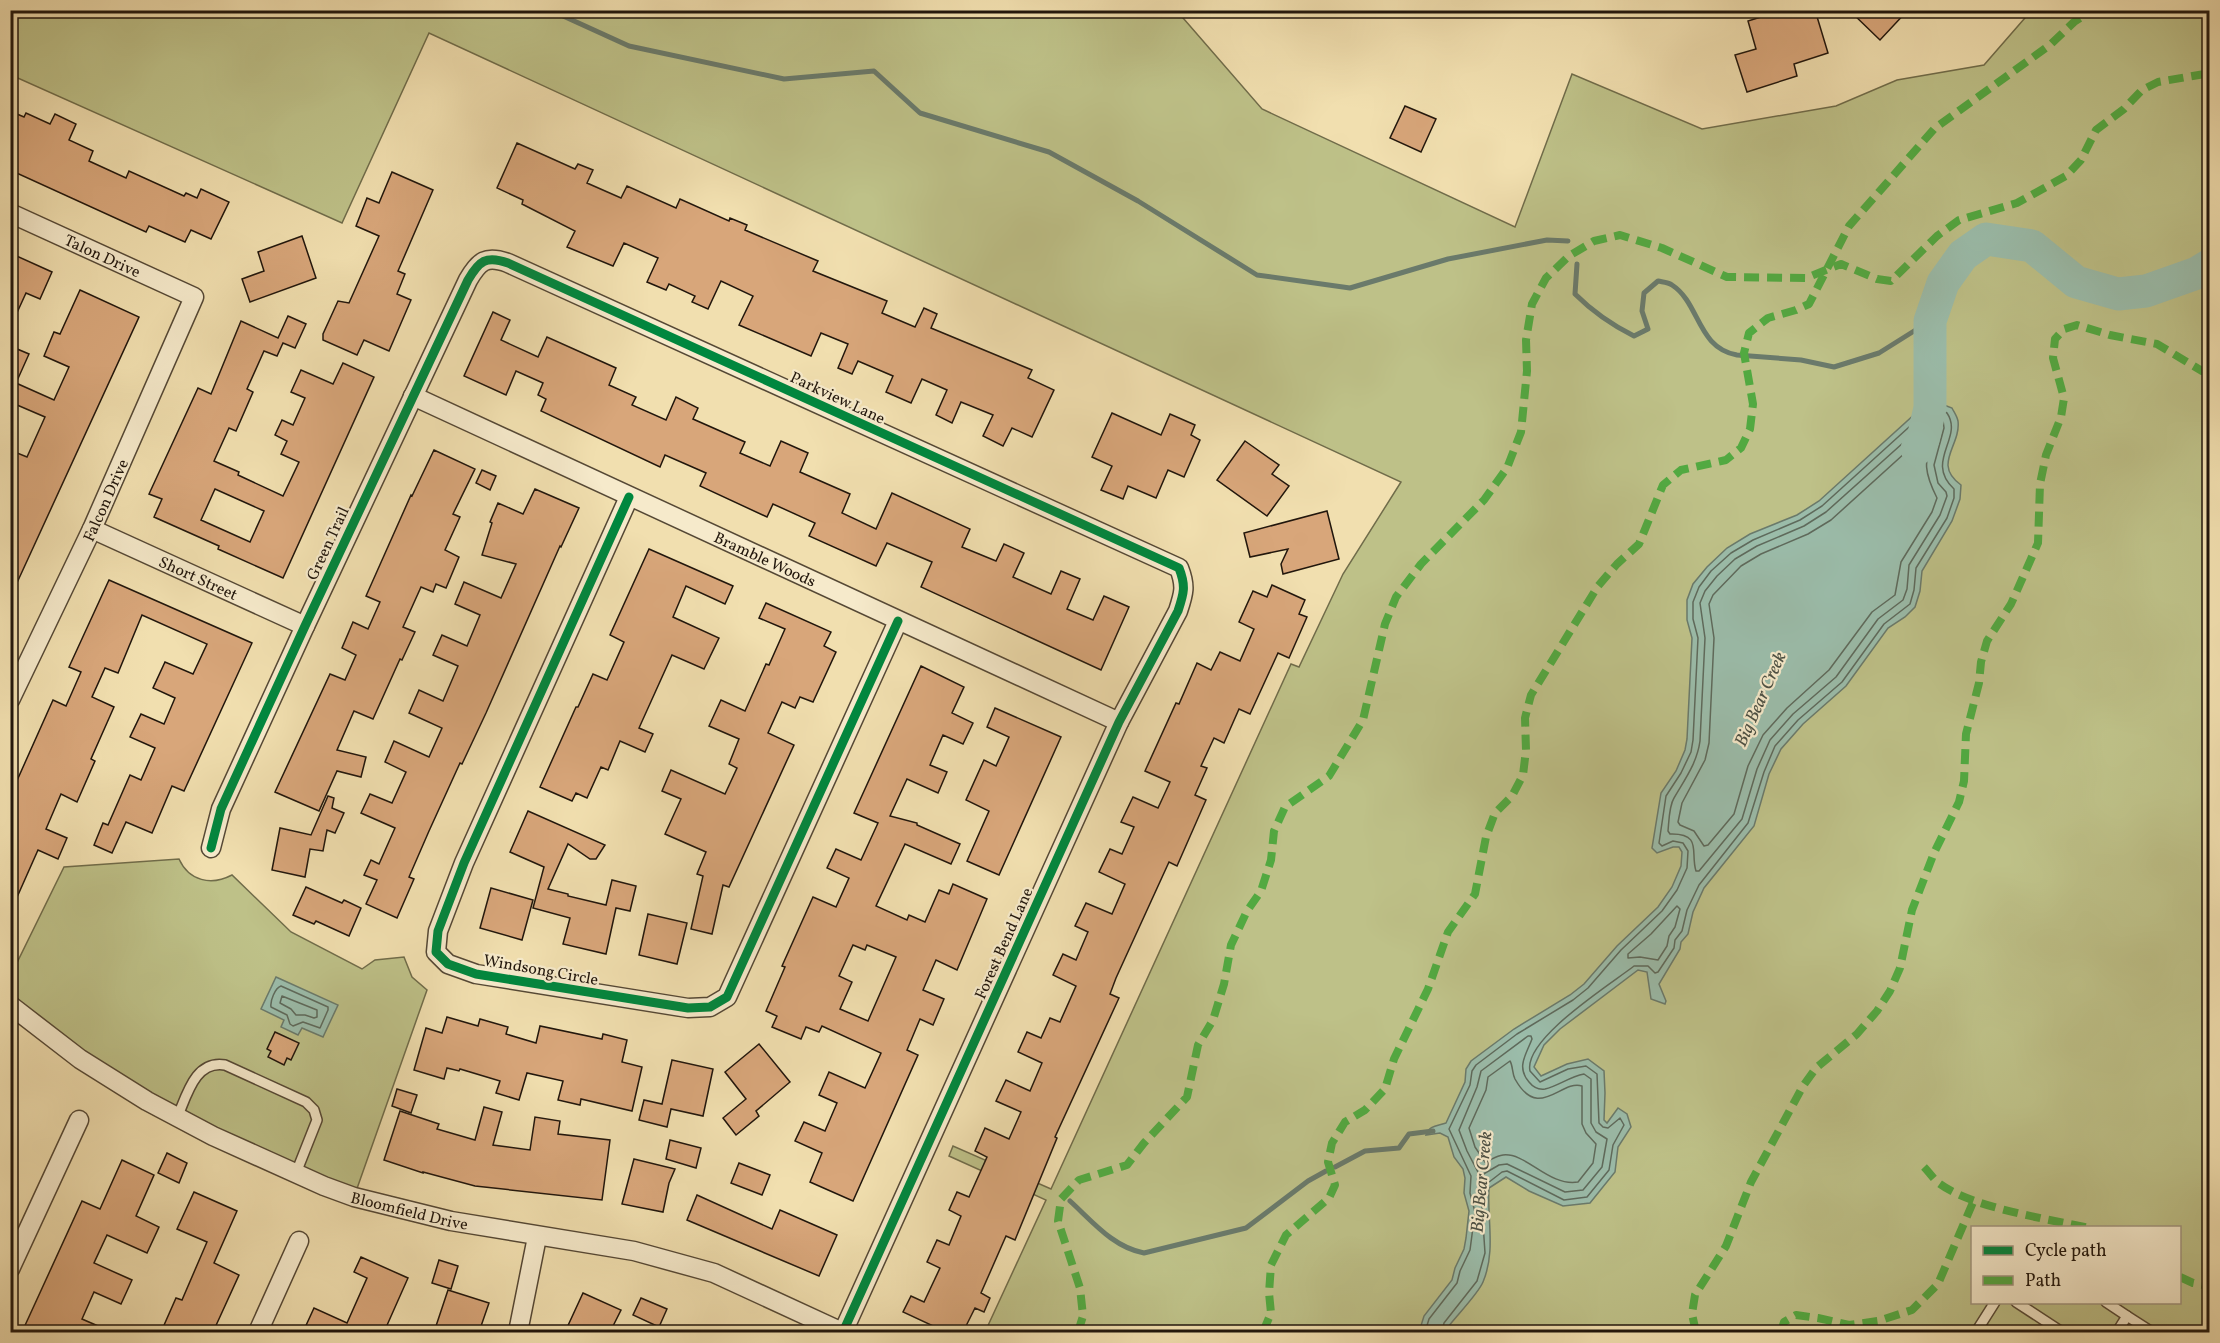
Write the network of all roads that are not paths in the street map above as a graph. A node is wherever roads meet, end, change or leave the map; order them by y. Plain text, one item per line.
1 (10, 213) edge
2 (485, 260) joint
3 (194, 297) joint
4 (413, 396) junction
5 (629, 497) junction
6 (92, 529) junction
7 (1179, 568) joint
8 (898, 621) junction
9 (304, 626) junction
10 (10, 700) edge
11 (1119, 722) junction
12 (212, 848) dead end
13 (10, 1005) edge
14 (177, 1118) junction
15 (79, 1120) dead end
16 (296, 1173) junction
17 (537, 1237) junction
18 (299, 1241) dead end
19 (10, 1269) edge
20 (1994, 1304) edge
21 (2019, 1304) edge
22 (2109, 1304) edge
23 (2127, 1316) junction
24 (258, 1332) edge
25 (518, 1332) edge
26 (842, 1332) edge
27 (1976, 1332) edge
28 (2062, 1332) edge
29 (2117, 1332) edge
30 (2152, 1332) edge

1 - 3 street, Talon Drive
2 - 4 street, Green Trail
2 - 7 street, Parkview Lane
3 - 6 street, Falcon Drive
4 - 5 street, Bramble Woods
4 - 9 street, Green Trail
5 - 8 street, Bramble Woods
5 - 8 street, Windsong Circle
6 - 9 street, Short Street
6 - 10 street, Falcon Drive
7 - 11 street, Forest Bend Lane
8 - 11 street, Bramble Woods
9 - 12 street, Green Trail
11 - 26 street, Forest Bend Lane
13 - 14 street, Bloomfield Drive
14 - 16 street, Bloomfield Drive
14 - 16 lane
15 - 19 street
16 - 17 street, Bloomfield Drive
17 - 25 street
17 - 26 street, Bloomfield Drive
18 - 24 street
20 - 27 lane
21 - 28 lane
22 - 23 lane
23 - 29 lane
23 - 30 lane

